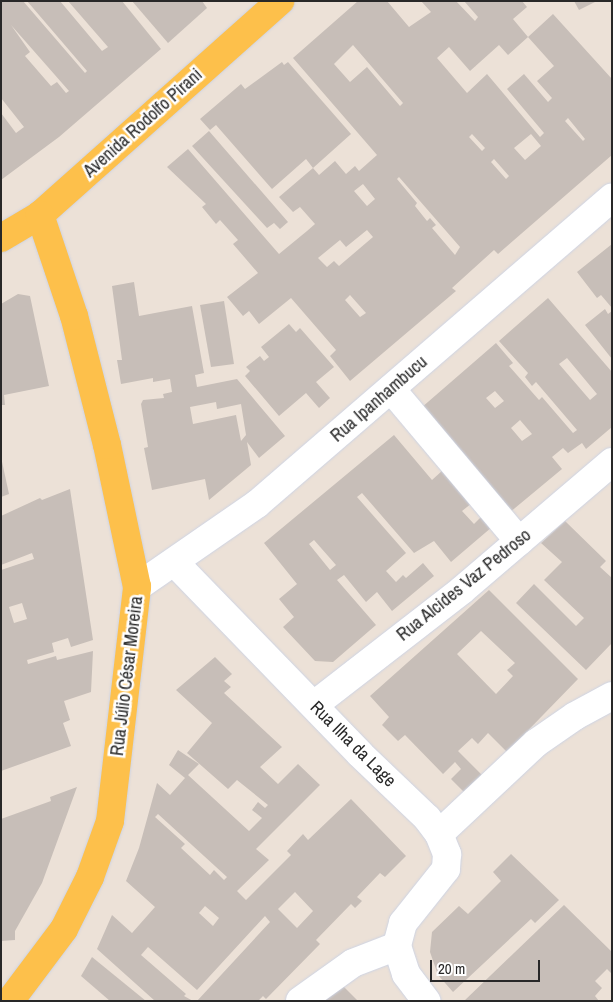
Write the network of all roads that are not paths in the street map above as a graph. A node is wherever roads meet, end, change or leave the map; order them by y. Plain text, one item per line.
1 (280, 1) edge
2 (612, 198) edge
3 (40, 216) junction
4 (1, 238) edge
5 (391, 389) junction
6 (612, 462) edge
7 (519, 541) junction
8 (176, 564) junction
9 (137, 587) junction
10 (612, 696) edge
11 (314, 705) junction
12 (440, 834) junction
13 (397, 946) junction
14 (10, 1001) edge
15 (300, 1001) edge
16 (426, 1001) edge

1 - 3 main road, Avenida Rodolfo Pirani
2 - 5 street, Rua Ipanhambucu
3 - 4 main road, Avenida Rodolfo Pirani
3 - 9 main road, Rua Júlio César Moreira
5 - 7 street
5 - 8 street, Rua Ipanhambucu
6 - 7 street, Rua Alcides Vaz Pedroso
7 - 11 street, Rua Alcides Vaz Pedroso
8 - 9 street, Rua Ipanhambucu
8 - 11 street, Rua Ilha da Lage
9 - 14 main road, Rua Júlio César Moreira
10 - 12 street
11 - 12 street, Rua Ilha da Lage
12 - 13 street, Rua Ilha da Lage
13 - 15 street
13 - 16 street

